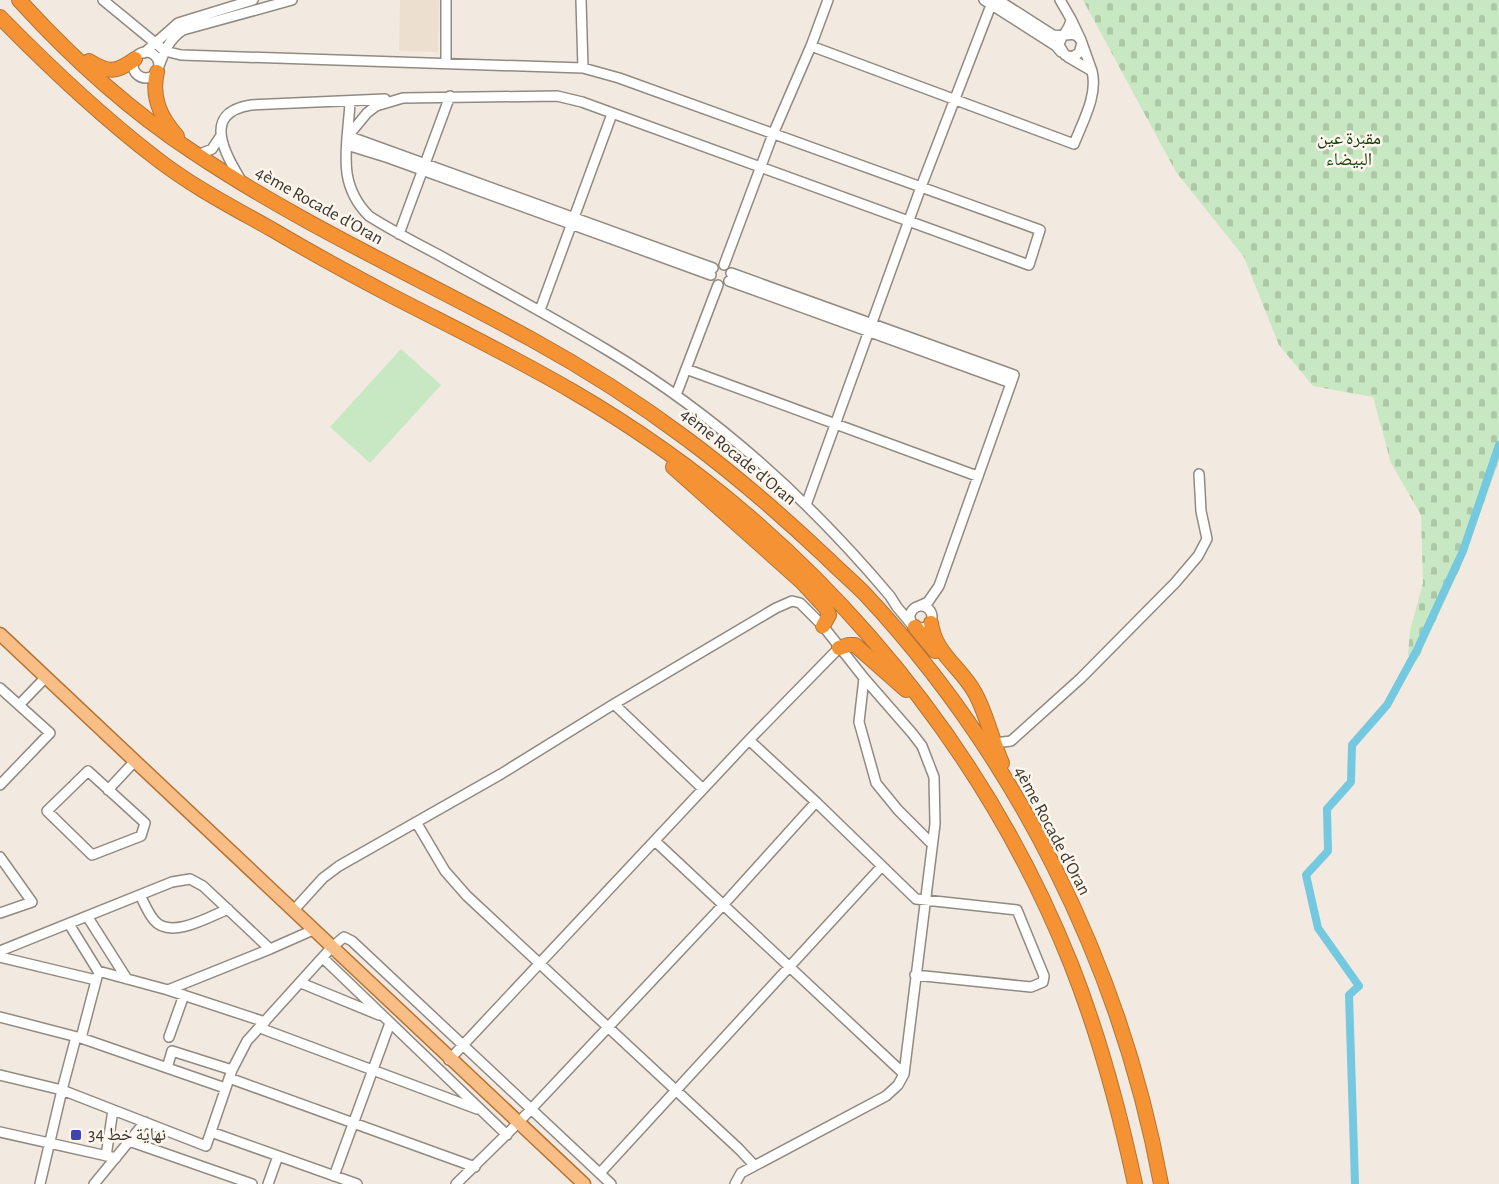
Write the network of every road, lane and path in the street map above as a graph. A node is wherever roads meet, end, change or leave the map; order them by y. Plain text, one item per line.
1 (18, 0) edge
2 (103, 0) edge
3 (253, 0) edge
4 (292, 0) edge
5 (446, 0) edge
6 (581, 0) edge
7 (828, 0) edge
8 (1060, 0) edge
9 (991, 1) edge
10 (230, 3) edge
11 (0, 17) edge
12 (1071, 19) junction
13 (1065, 35) junction
14 (1082, 41) junction
15 (62, 43) junction
16 (157, 43) junction
17 (811, 46) junction
18 (165, 51) junction
19 (1065, 54) junction
20 (140, 56) junction
21 (446, 63) junction
22 (158, 69) junction
23 (583, 69) junction
24 (1092, 71) junction
25 (450, 96) junction
26 (403, 98) junction
27 (954, 99) junction
28 (350, 102) junction
29 (612, 114) junction
30 (773, 134) junction
31 (220, 137) junction
32 (348, 140) junction
33 (196, 154) junction
34 (761, 167) junction
35 (425, 168) junction
36 (243, 184) junction
37 (921, 187) junction
38 (573, 220) junction
39 (909, 220) junction
40 (399, 234) junction
41 (724, 265) junction
42 (712, 271) junction
43 (730, 277) junction
44 (718, 285) junction
45 (540, 310) junction
46 (870, 328) junction
47 (686, 369) junction
48 (676, 395) junction
49 (835, 424) junction
50 (635, 430) junction
51 (1199, 474) dead end
52 (977, 476) junction
53 (806, 505) junction
54 (939, 586) junction
55 (890, 596) junction
56 (917, 607) junction
57 (932, 620) junction
58 (823, 626) junction
59 (914, 626) junction
60 (0, 634) edge
61 (839, 648) junction
62 (922, 661) junction
63 (45, 677) junction
64 (864, 678) junction
65 (0, 688) edge
66 (614, 704) junction
67 (19, 705) junction
68 (931, 713) junction
69 (749, 740) junction
70 (994, 743) junction
71 (134, 762) junction
72 (0, 785) edge
73 (704, 789) junction
74 (108, 790) junction
75 (1015, 795) junction
76 (816, 802) junction
77 (416, 822) junction
78 (655, 841) junction
79 (932, 843) junction
80 (0, 857) edge
81 (882, 867) junction
82 (140, 895) junction
83 (924, 902) junction
84 (724, 904) junction
85 (228, 909) junction
86 (293, 911) junction
87 (0, 913) edge
88 (87, 916) junction
89 (69, 924) junction
90 (313, 930) junction
91 (331, 948) junction
92 (270, 949) junction
93 (0, 951) edge
94 (0, 957) edge
95 (323, 958) junction
96 (541, 964) junction
97 (790, 967) junction
98 (915, 975) junction
99 (97, 976) junction
100 (127, 979) junction
101 (301, 983) junction
102 (168, 990) junction
103 (184, 995) junction
104 (0, 1017) edge
105 (387, 1020) junction
106 (262, 1025) junction
107 (608, 1028) junction
108 (169, 1037) dead end
109 (79, 1038) junction
110 (464, 1045) junction
111 (449, 1060) junction
112 (167, 1068) junction
113 (373, 1070) junction
114 (231, 1074) junction
115 (904, 1074) junction
116 (0, 1075) edge
117 (225, 1088) junction
118 (62, 1090) junction
119 (676, 1090) junction
120 (532, 1108) junction
121 (112, 1110) junction
122 (482, 1111) junction
123 (145, 1122) junction
124 (518, 1123) junction
125 (354, 1124) junction
126 (0, 1132) edge
127 (211, 1132) junction
128 (507, 1135) junction
129 (129, 1141) junction
130 (49, 1143) junction
131 (207, 1146) junction
132 (278, 1156) junction
133 (111, 1157) junction
134 (754, 1165) junction
135 (199, 1166) junction
136 (475, 1167) junction
137 (600, 1173) junction
138 (334, 1176) junction
139 (40, 1184) edge
140 (94, 1184) edge
141 (252, 1184) edge
142 (268, 1184) edge
143 (357, 1184) edge
144 (456, 1184) edge
145 (584, 1184) edge
146 (612, 1184) edge
147 (735, 1184) edge
148 (1135, 1184) edge
149 (1161, 1184) edge

1 - 15 highway, 4ème Rocade d'Oran
2 - 16 street
3 - 10 street
4 - 18 street
5 - 21 street
6 - 23 street
7 - 17 street
8 - 12 street
9 - 13 street
9 - 19 street
9 - 27 street
10 - 16 street
11 - 50 highway
12 - 13 street
12 - 14 street
13 - 14 street
13 - 19 street
14 - 19 street
14 - 24 street
15 - 20 highway
15 - 33 highway, 4ème Rocade d'Oran
16 - 18 street
16 - 20 street
17 - 27 street
17 - 30 street
18 - 21 street
18 - 22 street
19 - 24 street
20 - 22 street
20 - 22 street
21 - 23 street
22 - 33 highway
23 - 30 street
24 - 27 street
25 - 26 street
25 - 29 street
25 - 35 street
26 - 28 street
26 - 32 street
27 - 37 street
28 - 31 street
28 - 32 street
29 - 34 street
29 - 38 street
30 - 34 street
30 - 37 street
31 - 33 street
31 - 36 street
32 - 35 street
32 - 40 street
33 - 36 highway, 4ème Rocade d'Oran
34 - 39 street
34 - 41 street
35 - 38 street
35 - 40 street
36 - 62 highway, 4ème Rocade d'Oran
37 - 39 street
37 - 39 street
38 - 42 street
38 - 45 street
39 - 46 street
40 - 45 street
41 - 42 street
41 - 43 street
42 - 44 street
43 - 44 street
43 - 46 street
44 - 47 street
45 - 48 street
46 - 49 street
46 - 52 street
47 - 48 street
47 - 49 street
48 - 53 street
49 - 52 street
49 - 53 street
50 - 58 highway
50 - 68 highway
51 - 70 street
52 - 54 street
53 - 55 street
54 - 56 street
54 - 57 street
55 - 56 street
55 - 59 street
56 - 57 street
56 - 59 street
57 - 59 street
57 - 70 highway
58 - 61 street
58 - 66 street
59 - 62 highway
60 - 63 main road
61 - 64 street
61 - 68 highway
61 - 69 street
62 - 75 highway, 4ème Rocade d'Oran
63 - 67 street
63 - 71 main road
64 - 79 street
64 - 79 street
65 - 67 street
66 - 73 street
66 - 77 street
67 - 72 street
68 - 148 highway
69 - 73 street
69 - 76 street
70 - 75 highway
71 - 74 street
71 - 86 main road
73 - 78 street
74 - 74 street
75 - 149 highway, 4ème Rocade d'Oran
76 - 81 street
76 - 84 street
77 - 86 street
77 - 96 street
78 - 84 street
78 - 96 street
79 - 83 street
80 - 87 street
81 - 83 street
81 - 97 street
82 - 85 street
82 - 85 street
82 - 88 street
83 - 98 street
83 - 98 street
84 - 97 street
84 - 107 street
85 - 92 street
86 - 90 main road
88 - 89 street
88 - 100 street
89 - 93 street
89 - 99 street
90 - 91 main road
90 - 92 street
91 - 95 street
91 - 110 street
91 - 111 main road
92 - 102 street
94 - 99 street
95 - 101 street
95 - 105 street
96 - 107 street
96 - 110 street
97 - 115 street
97 - 119 street
98 - 115 street
99 - 100 street
99 - 109 street
100 - 102 street
101 - 105 street
101 - 106 street
102 - 103 street
103 - 106 street
103 - 108 street
104 - 109 street
105 - 113 street
105 - 122 street
106 - 113 street
106 - 114 street
107 - 119 street
107 - 120 street
109 - 112 street
109 - 118 street
110 - 111 street
110 - 120 street
111 - 124 main road
112 - 114 street
112 - 117 street
113 - 122 street
113 - 125 street
114 - 117 street
114 - 125 street
115 - 134 street
116 - 118 street
117 - 127 street
118 - 121 street
118 - 130 street
119 - 134 street
119 - 137 street
120 - 124 street
120 - 137 street
121 - 123 street
121 - 133 street
122 - 128 street
123 - 129 street
123 - 131 street
124 - 128 street
124 - 145 main road
125 - 136 street
125 - 138 street
126 - 130 street
127 - 131 street
127 - 132 street
128 - 136 street
129 - 133 street
129 - 135 street
130 - 133 street
130 - 139 street
131 - 135 street
132 - 138 street
132 - 142 street
133 - 140 street
134 - 147 street
135 - 141 street
136 - 144 street
137 - 146 street
138 - 143 street

